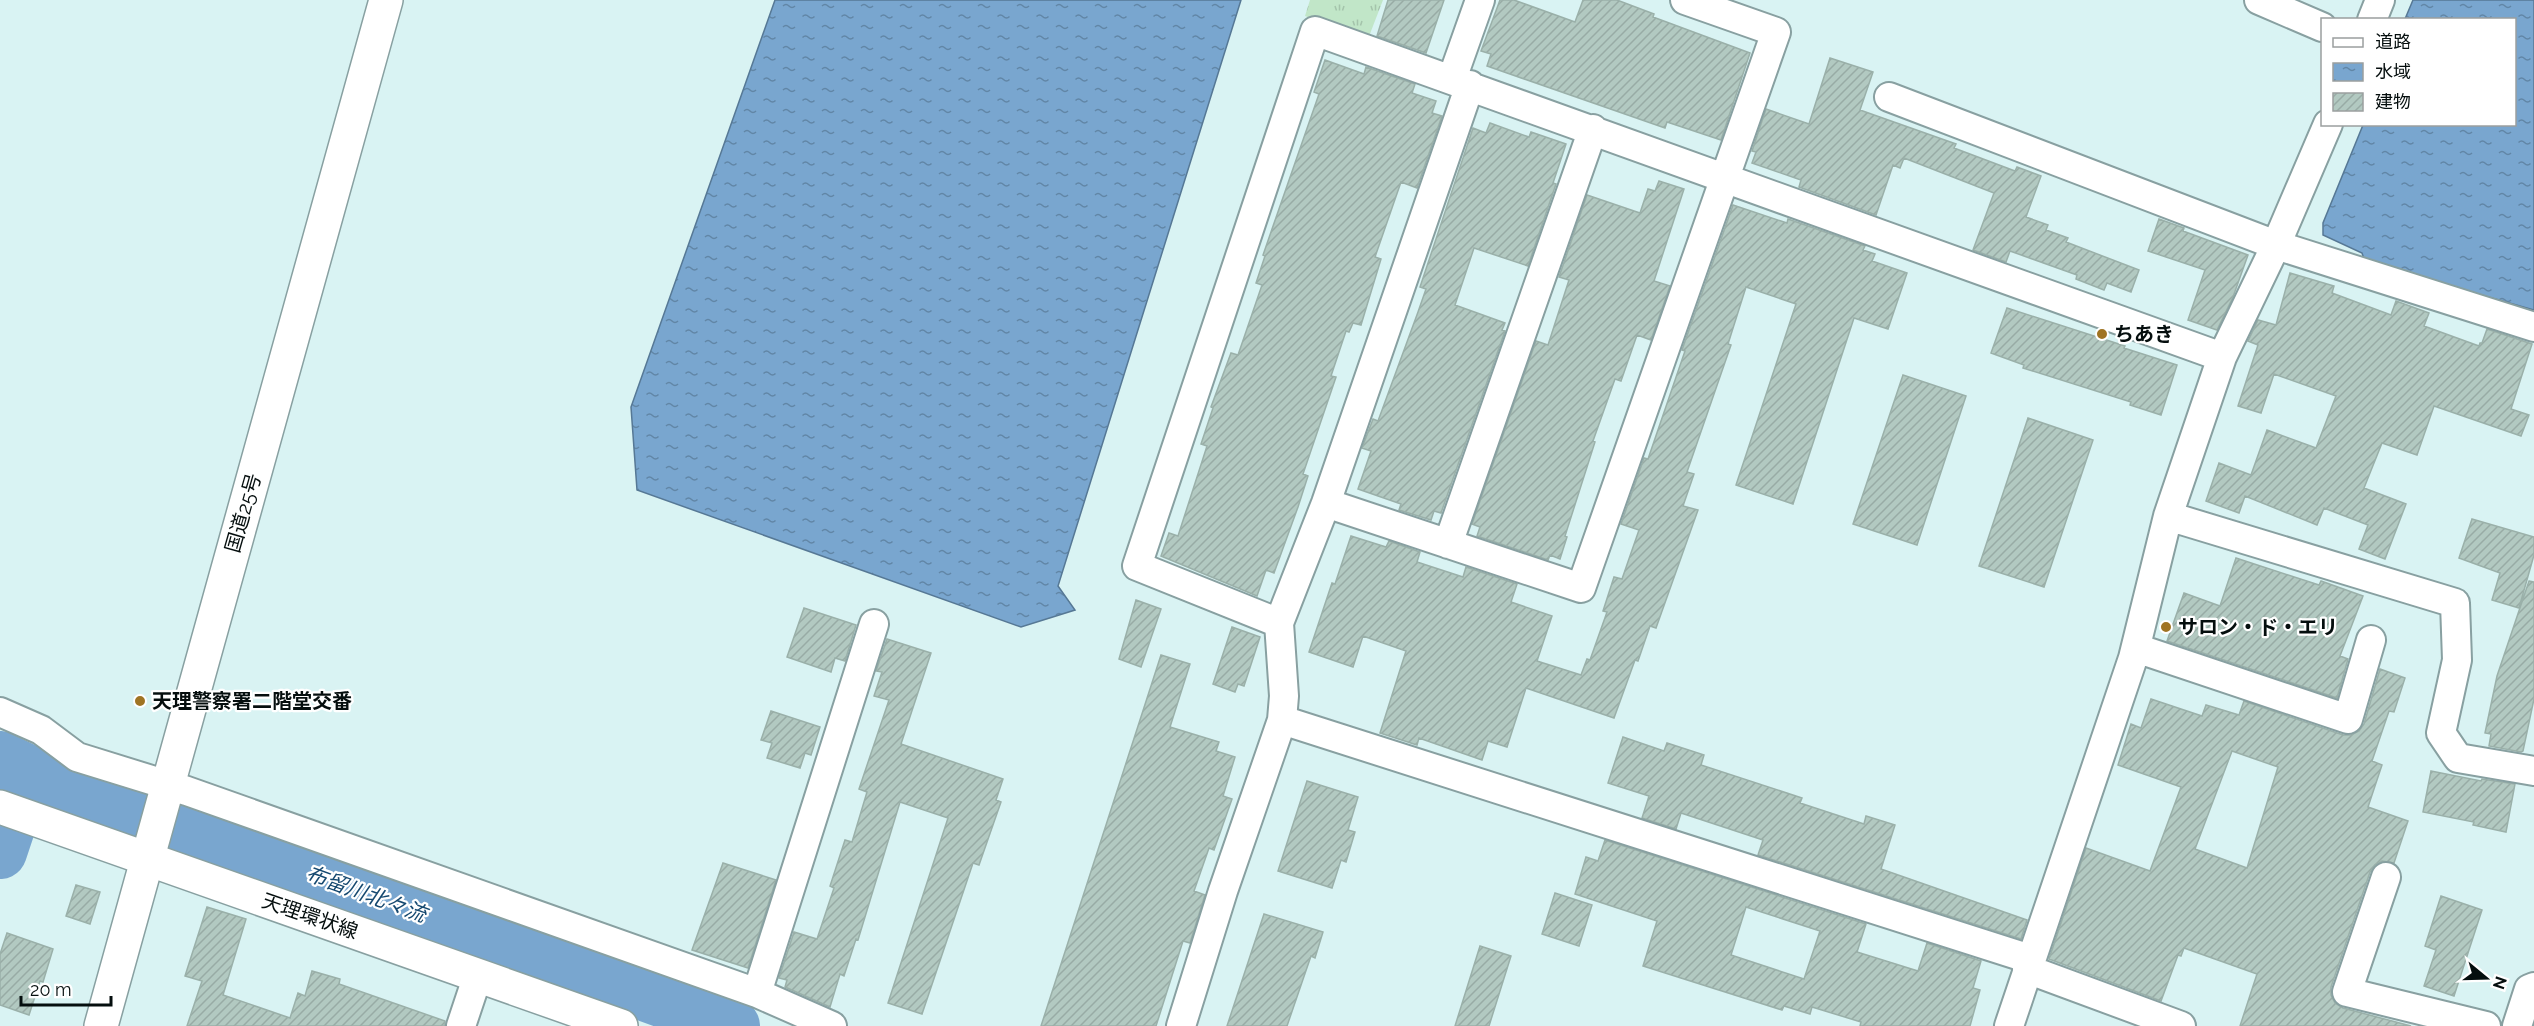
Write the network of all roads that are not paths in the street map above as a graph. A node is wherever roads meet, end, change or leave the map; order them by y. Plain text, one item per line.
1 (386, 0) edge
2 (1480, 0) edge
3 (1685, 0) edge
4 (2259, 0) edge
5 (2380, 0) edge
6 (2373, 18) edge
7 (2321, 27) edge
8 (1461, 82) junction
9 (1889, 97) dead end
10 (2327, 126) edge
11 (1593, 129) junction
12 (1726, 177) junction
13 (2276, 245) junction
14 (2534, 327) edge
15 (2222, 357) junction
16 (1326, 503) junction
17 (2168, 516) junction
18 (1448, 544) junction
19 (1279, 623) junction
20 (874, 624) dead end
21 (2371, 640) dead end
22 (2136, 648) junction
23 (0, 712) edge
24 (1282, 720) junction
25 (2534, 771) edge
26 (166, 790) junction
27 (10, 811) edge
28 (150, 853) junction
29 (2386, 877) dead end
30 (2028, 964) junction
31 (478, 975) junction
32 (2534, 987) edge
33 (757, 993) junction
34 (101, 1026) edge
35 (461, 1026) edge
36 (621, 1026) edge
37 (831, 1026) edge
38 (1181, 1026) edge
39 (2008, 1026) edge
40 (2181, 1026) edge
41 (2486, 1026) edge
42 (2517, 1026) edge

1 - 26 main road, 国道25号
2 - 8 street
3 - 12 street
4 - 7 street
5 - 6 street
8 - 11 street
8 - 16 street
8 - 19 street
9 - 13 street
10 - 13 street
11 - 12 street
11 - 18 street
12 - 15 street
12 - 18 street
13 - 14 street
13 - 15 street
15 - 17 street
16 - 18 street
16 - 19 street
17 - 22 street
17 - 25 street
19 - 24 street
20 - 33 street
21 - 22 street
22 - 30 street
23 - 26 street
24 - 30 street
24 - 38 street
26 - 28 main road, 国道25号
26 - 33 street
27 - 28 main road, 天理環状線
28 - 31 main road, 天理環状線
28 - 34 main road, 国道25号
29 - 41 street
30 - 39 street
30 - 40 street
31 - 35 street
31 - 36 main road, 天理環状線
32 - 42 street
33 - 37 street

